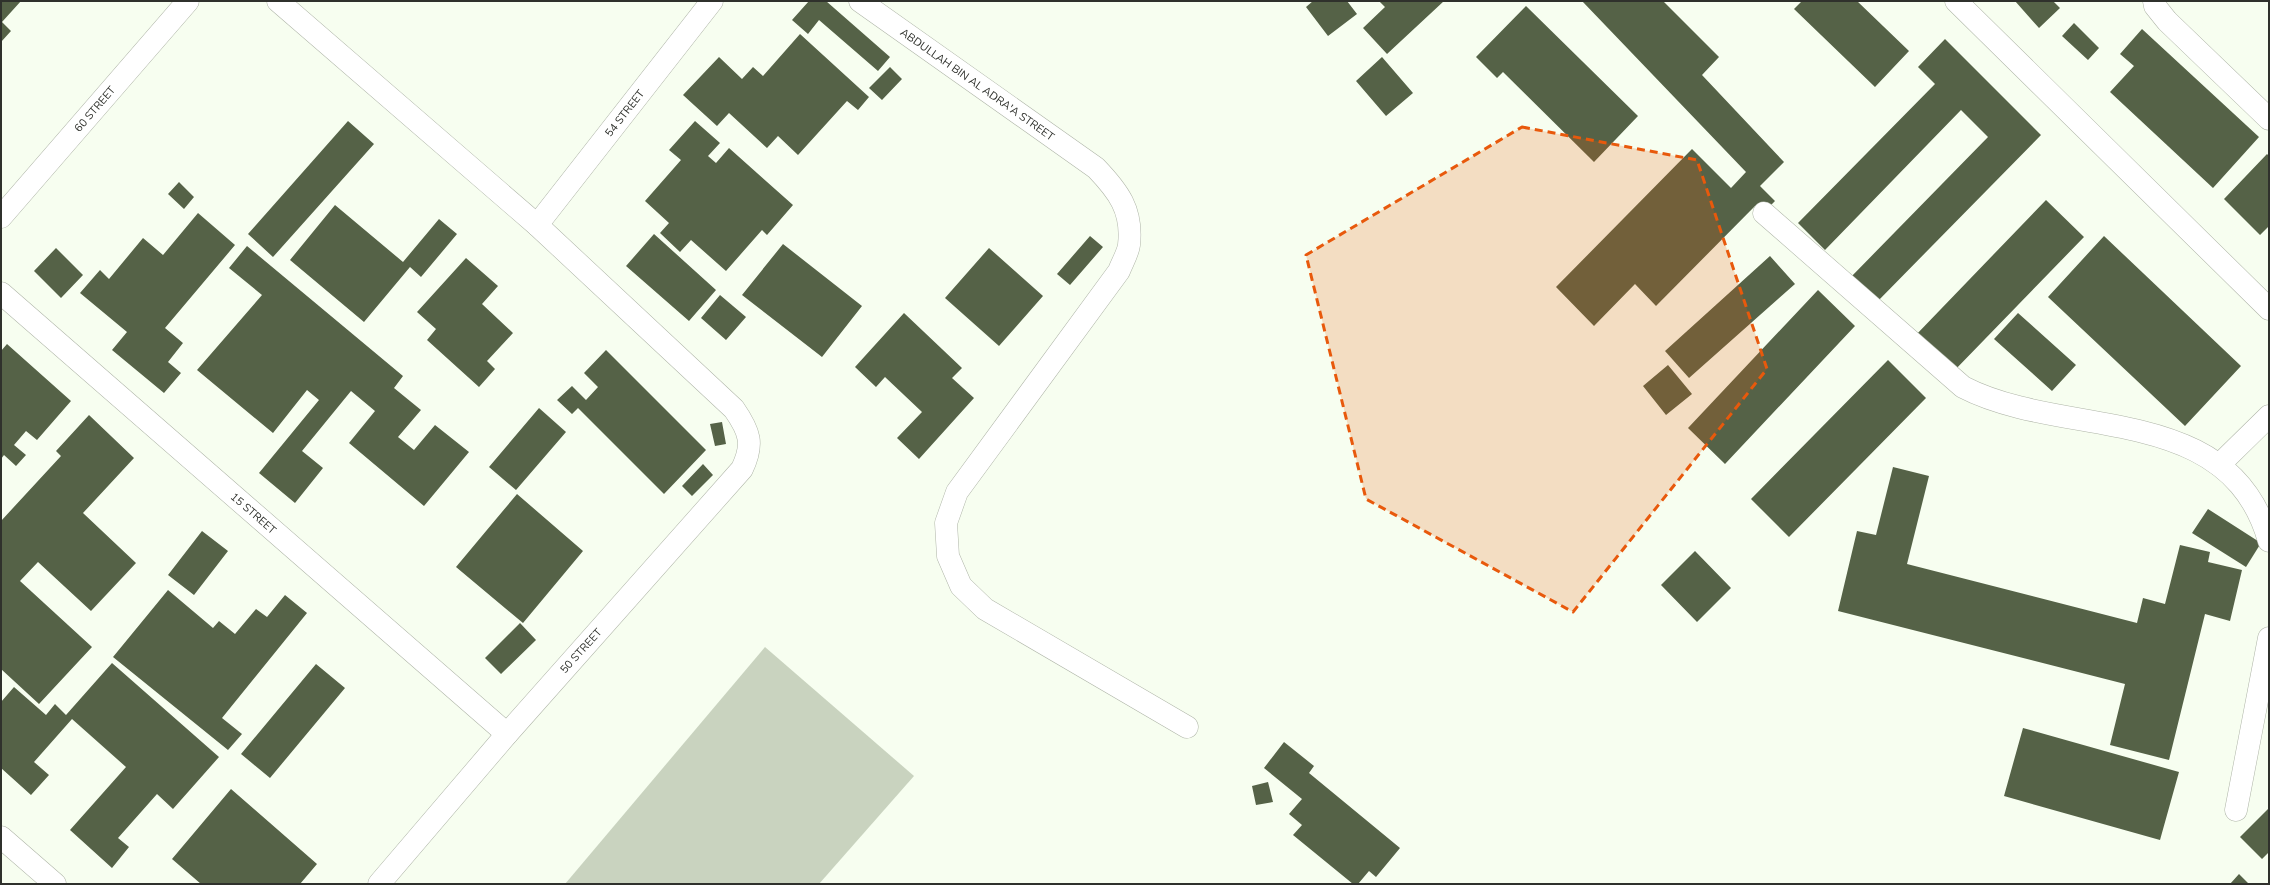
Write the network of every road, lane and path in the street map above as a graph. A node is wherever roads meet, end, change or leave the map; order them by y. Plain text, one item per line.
1 (188, 1) edge
2 (278, 1) edge
3 (712, 1) edge
4 (860, 1) edge
5 (1956, 1) edge
6 (2154, 1) edge
7 (2269, 119) edge
8 (1764, 213) dead end
9 (1, 217) edge
10 (537, 225) junction
11 (1, 293) edge
12 (2269, 309) edge
13 (2269, 416) edge
14 (2219, 465) junction
15 (2269, 541) edge
16 (2269, 638) edge
17 (1187, 727) dead end
18 (507, 734) junction
19 (2236, 810) dead end
20 (1, 837) edge
21 (56, 884) edge
22 (379, 884) edge

1 - 9 street, 60 STREET
2 - 10 street, 50 STREET
3 - 10 street, 54 STREET
4 - 17 street, ABDULLAH BIN AL ADRA'A STREET
5 - 12 street
6 - 7 street
8 - 14 street
10 - 18 street, 50 STREET
11 - 18 street, 15 STREET
13 - 14 street
14 - 15 street
16 - 19 street
18 - 22 street, 50 STREET
20 - 21 street

